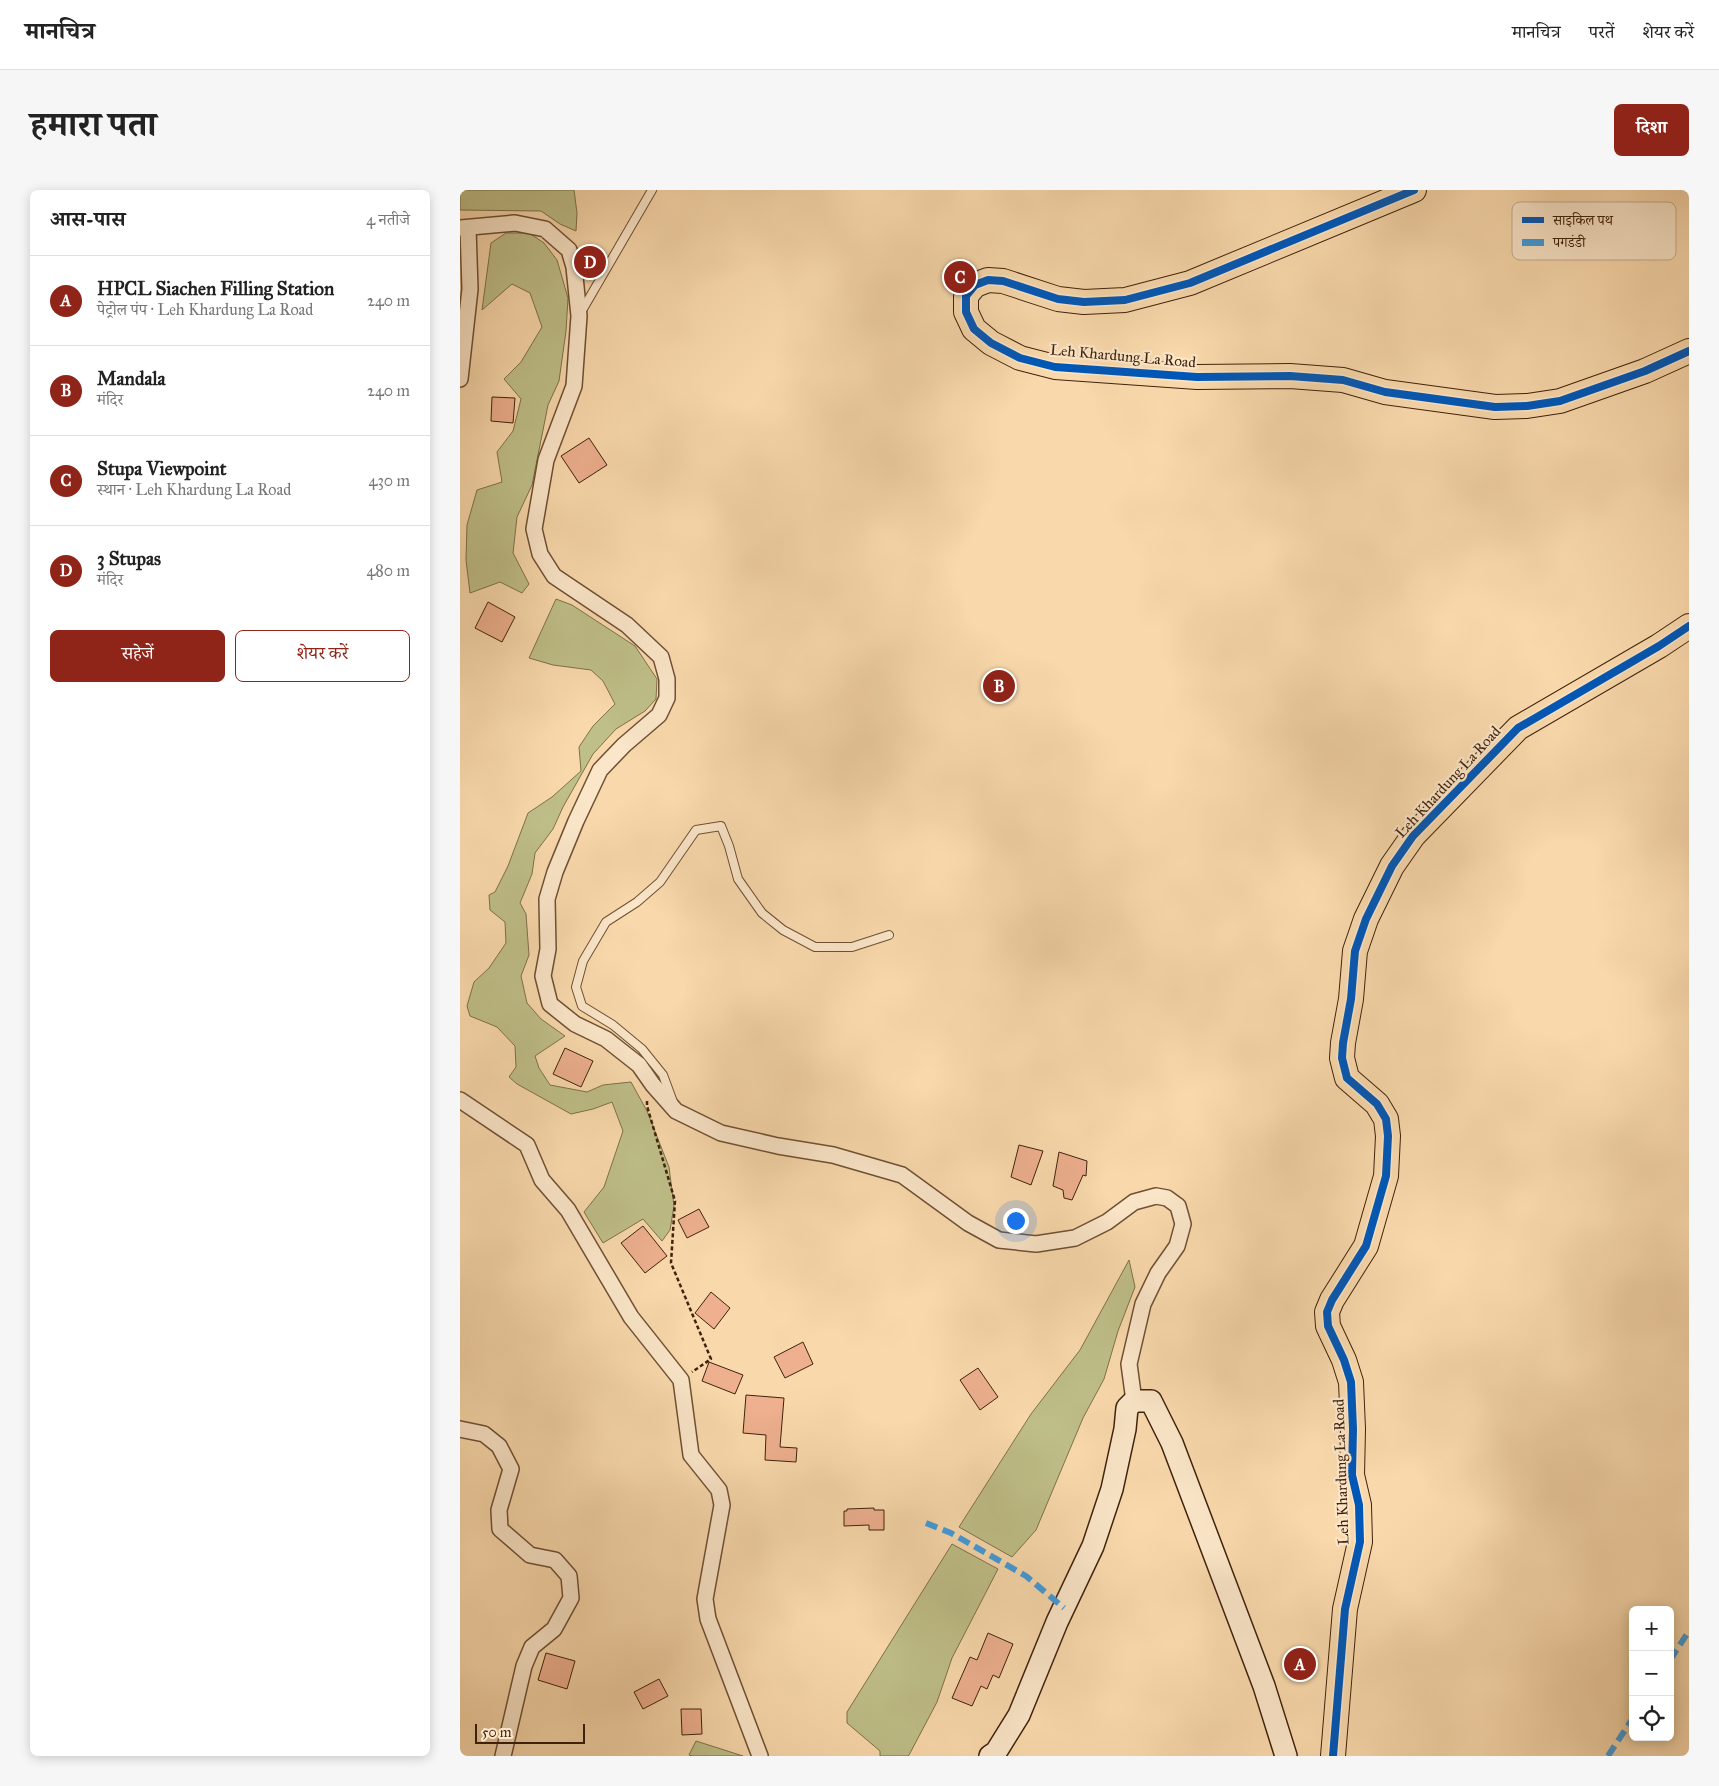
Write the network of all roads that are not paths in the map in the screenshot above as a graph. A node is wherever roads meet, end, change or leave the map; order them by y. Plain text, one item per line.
1 (652, 190) edge
2 (1414, 190) edge
3 (464, 228) edge
4 (579, 316) junction
5 (1689, 351) edge
6 (460, 379) edge
7 (1689, 626) edge
8 (889, 935) dead end
9 (460, 1100) edge
10 (676, 1111) junction
11 (1134, 1402) junction
12 (460, 1429) edge
13 (503, 1756) edge
14 (760, 1756) edge
15 (990, 1756) edge
16 (1286, 1756) edge
17 (1333, 1756) edge

1 - 4 lane
2 - 5 main road, Leh Khardung La Road
3 - 4 street
3 - 6 street
4 - 10 street
7 - 17 main road, Leh Khardung La Road
8 - 10 lane
9 - 14 street
10 - 11 street
11 - 15 street
11 - 16 street
12 - 13 street

